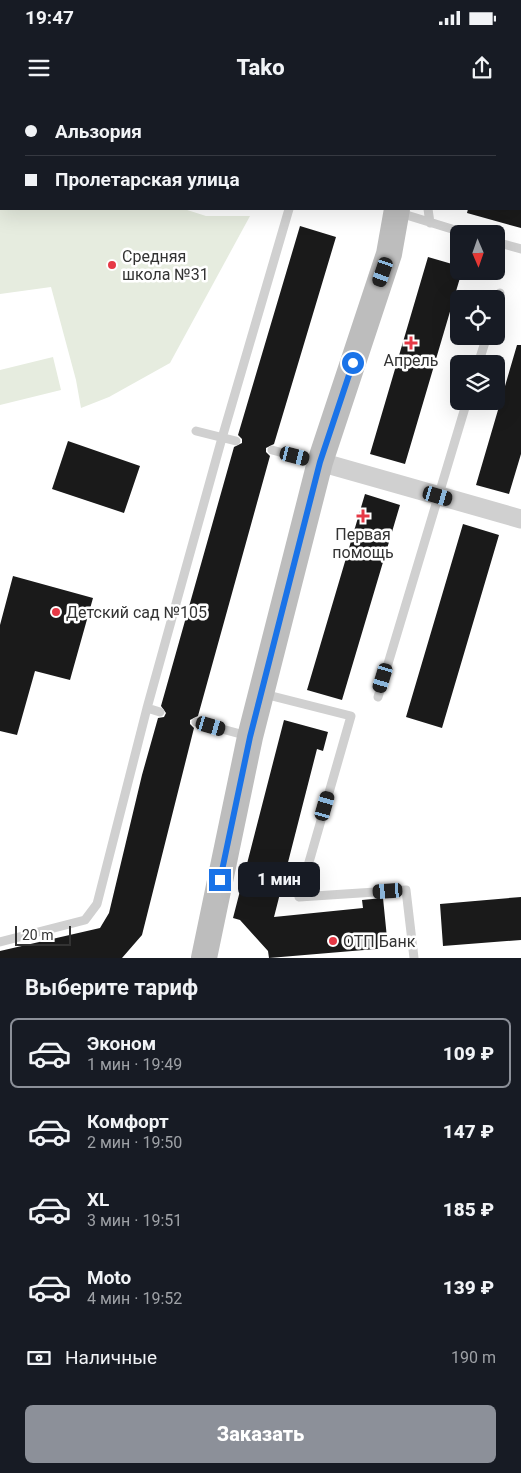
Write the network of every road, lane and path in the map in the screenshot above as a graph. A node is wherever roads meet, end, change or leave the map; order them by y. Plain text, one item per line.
1 (289, 210) edge
2 (428, 210) edge
3 (397, 211) edge
4 (430, 223) junction
5 (450, 229) edge
6 (505, 245) edge
7 (521, 249) edge
8 (464, 410) edge
9 (196, 431) dead end
10 (222, 438) junction
11 (236, 441) dead end
12 (272, 450) dead end
13 (320, 462) junction
14 (438, 496) junction
15 (521, 519) edge
16 (261, 694) junction
17 (378, 696) dead end
18 (147, 708) junction
19 (160, 712) dead end
20 (196, 722) dead end
21 (250, 737) junction
22 (0, 942) edge
23 (204, 958) edge
24 (414, 958) edge

1 - 10 lane
2 - 4 lane
3 - 4 lane
3 - 13 main road
4 - 5 lane
6 - 7 lane
8 - 14 lane
9 - 10 lane
10 - 11 lane
10 - 18 lane
12 - 13 lane
13 - 14 street
13 - 16 main road
14 - 15 street
14 - 17 lane
16 - 21 main road
16 - 24 lane
18 - 19 lane
18 - 22 lane
20 - 21 lane
21 - 23 main road

